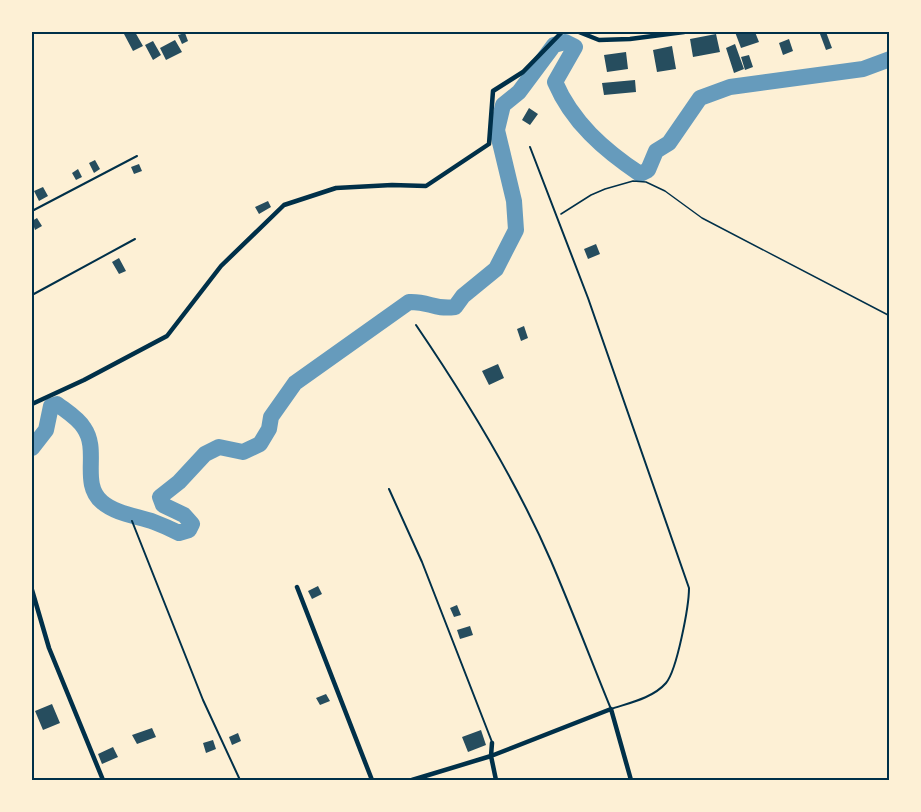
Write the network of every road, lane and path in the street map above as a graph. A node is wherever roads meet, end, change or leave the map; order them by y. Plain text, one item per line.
1 (562, 32) edge
2 (579, 32) edge
3 (629, 32) edge
4 (684, 32) edge
5 (630, 39) junction
6 (530, 147) dead end
7 (137, 156) dead end
8 (32, 211) edge
9 (556, 217) junction
10 (135, 238) dead end
11 (32, 295) edge
12 (890, 316) edge
13 (416, 325) dead end
14 (32, 404) edge
15 (389, 489) dead end
16 (132, 521) dead end
17 (297, 587) dead end
18 (32, 590) edge
19 (611, 709) junction
20 (492, 743) joint
21 (491, 756) junction
22 (103, 780) edge
23 (240, 780) edge
24 (372, 780) edge
25 (412, 780) edge
26 (496, 780) edge
27 (631, 780) edge

1 - 14 street
2 - 5 street
3 - 5 lane
4 - 5 street
6 - 9 lane
7 - 8 lane
9 - 12 path
9 - 19 lane
10 - 11 lane
13 - 19 lane
15 - 20 lane
16 - 23 lane
17 - 24 street
18 - 22 street
19 - 21 street
19 - 27 street
20 - 21 street
21 - 25 street
21 - 26 street

